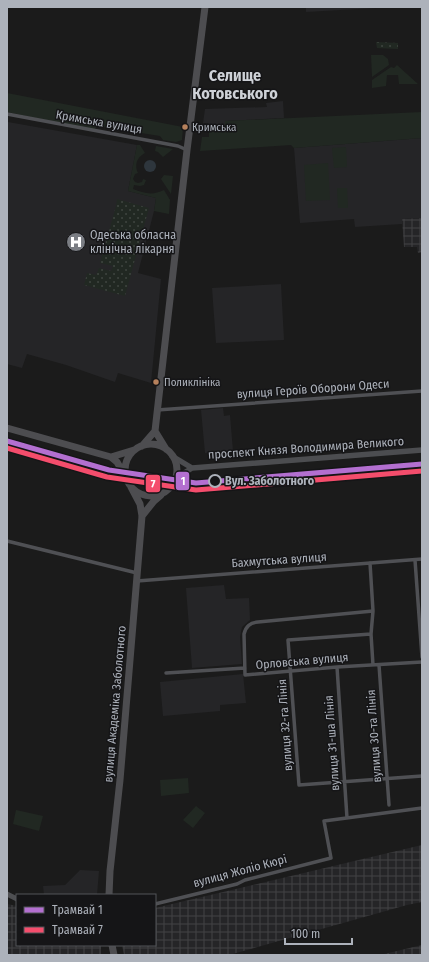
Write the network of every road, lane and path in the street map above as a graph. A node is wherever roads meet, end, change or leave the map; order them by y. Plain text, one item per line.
1 (205, 7) edge
2 (7, 114) edge
3 (187, 150) junction
4 (422, 391) edge
5 (157, 410) junction
6 (7, 428) edge
7 (155, 431) junction
8 (142, 446) junction
9 (135, 450) junction
10 (166, 450) junction
11 (422, 450) edge
12 (422, 454) edge
13 (172, 456) junction
14 (111, 457) junction
15 (192, 468) junction
16 (127, 479) junction
17 (174, 481) junction
18 (131, 487) junction
19 (162, 494) junction
20 (142, 516) junction
21 (7, 542) edge
22 (422, 559) edge
23 (415, 560) junction
24 (370, 563) junction
25 (137, 573) junction
26 (137, 581) junction
27 (373, 610) junction
28 (371, 634) junction
29 (422, 657) edge
30 (422, 662) edge
31 (373, 665) junction
32 (379, 665) junction
33 (337, 667) junction
34 (245, 668) junction
35 (290, 672) junction
36 (166, 673) dead end
37 (422, 776) edge
38 (387, 779) junction
39 (345, 782) junction
40 (389, 805) dead end
41 (422, 808) edge
42 (346, 818) junction
43 (7, 894) edge
44 (109, 894) edge
45 (16, 898) edge
46 (156, 904) edge

1 - 3 highway
2 - 3 street, Кримська вулиця
3 - 5 highway
4 - 5 street, вулиця Героїв Оборони Одеси
5 - 7 highway
6 - 14 highway
7 - 8 highway
7 - 10 highway
8 - 9 highway
8 - 10 highway
9 - 14 highway
9 - 16 highway
10 - 13 highway
11 - 12 street
11 - 15 main road, проспект Князя Володимира Великого
13 - 15 main road, проспект Князя Володимира Великого
13 - 17 highway
14 - 16 highway
15 - 17 main road, проспект Князя Володимира Великого
16 - 18 highway
17 - 19 highway
18 - 19 highway
18 - 20 highway, вулиця Академіка Заболотного
19 - 20 highway
20 - 25 highway, вулиця Академіка Заболотного
21 - 25 street
22 - 23 street, Бахмутська вулиця
23 - 24 street, Бахмутська вулиця
23 - 29 street
24 - 26 street, Бахмутська вулиця
24 - 27 street
25 - 26 highway, вулиця Академіка Заболотного
26 - 44 highway, вулиця Академіка Заболотного
27 - 28 street
27 - 34 street
28 - 31 street
28 - 35 street, вулиця 32-га Лінія
30 - 32 street, Орловська вулиця
31 - 32 street, Орловська вулиця
31 - 33 street, Орловська вулиця
32 - 38 street, вулиця 30-та Лінія
33 - 35 street, Орловська вулиця
33 - 39 street, вулиця 31-ша Лінія
34 - 35 street, Орловська вулиця
34 - 36 street, Орловська вулиця
35 - 39 street, вулиця 32-га Лінія
37 - 38 street
38 - 39 street
38 - 40 street, вулиця 30-та Лінія
39 - 42 street, вулиця 31-ша Лінія
41 - 42 street
42 - 46 street, вулиця Жоліо Кюрі
43 - 45 street

